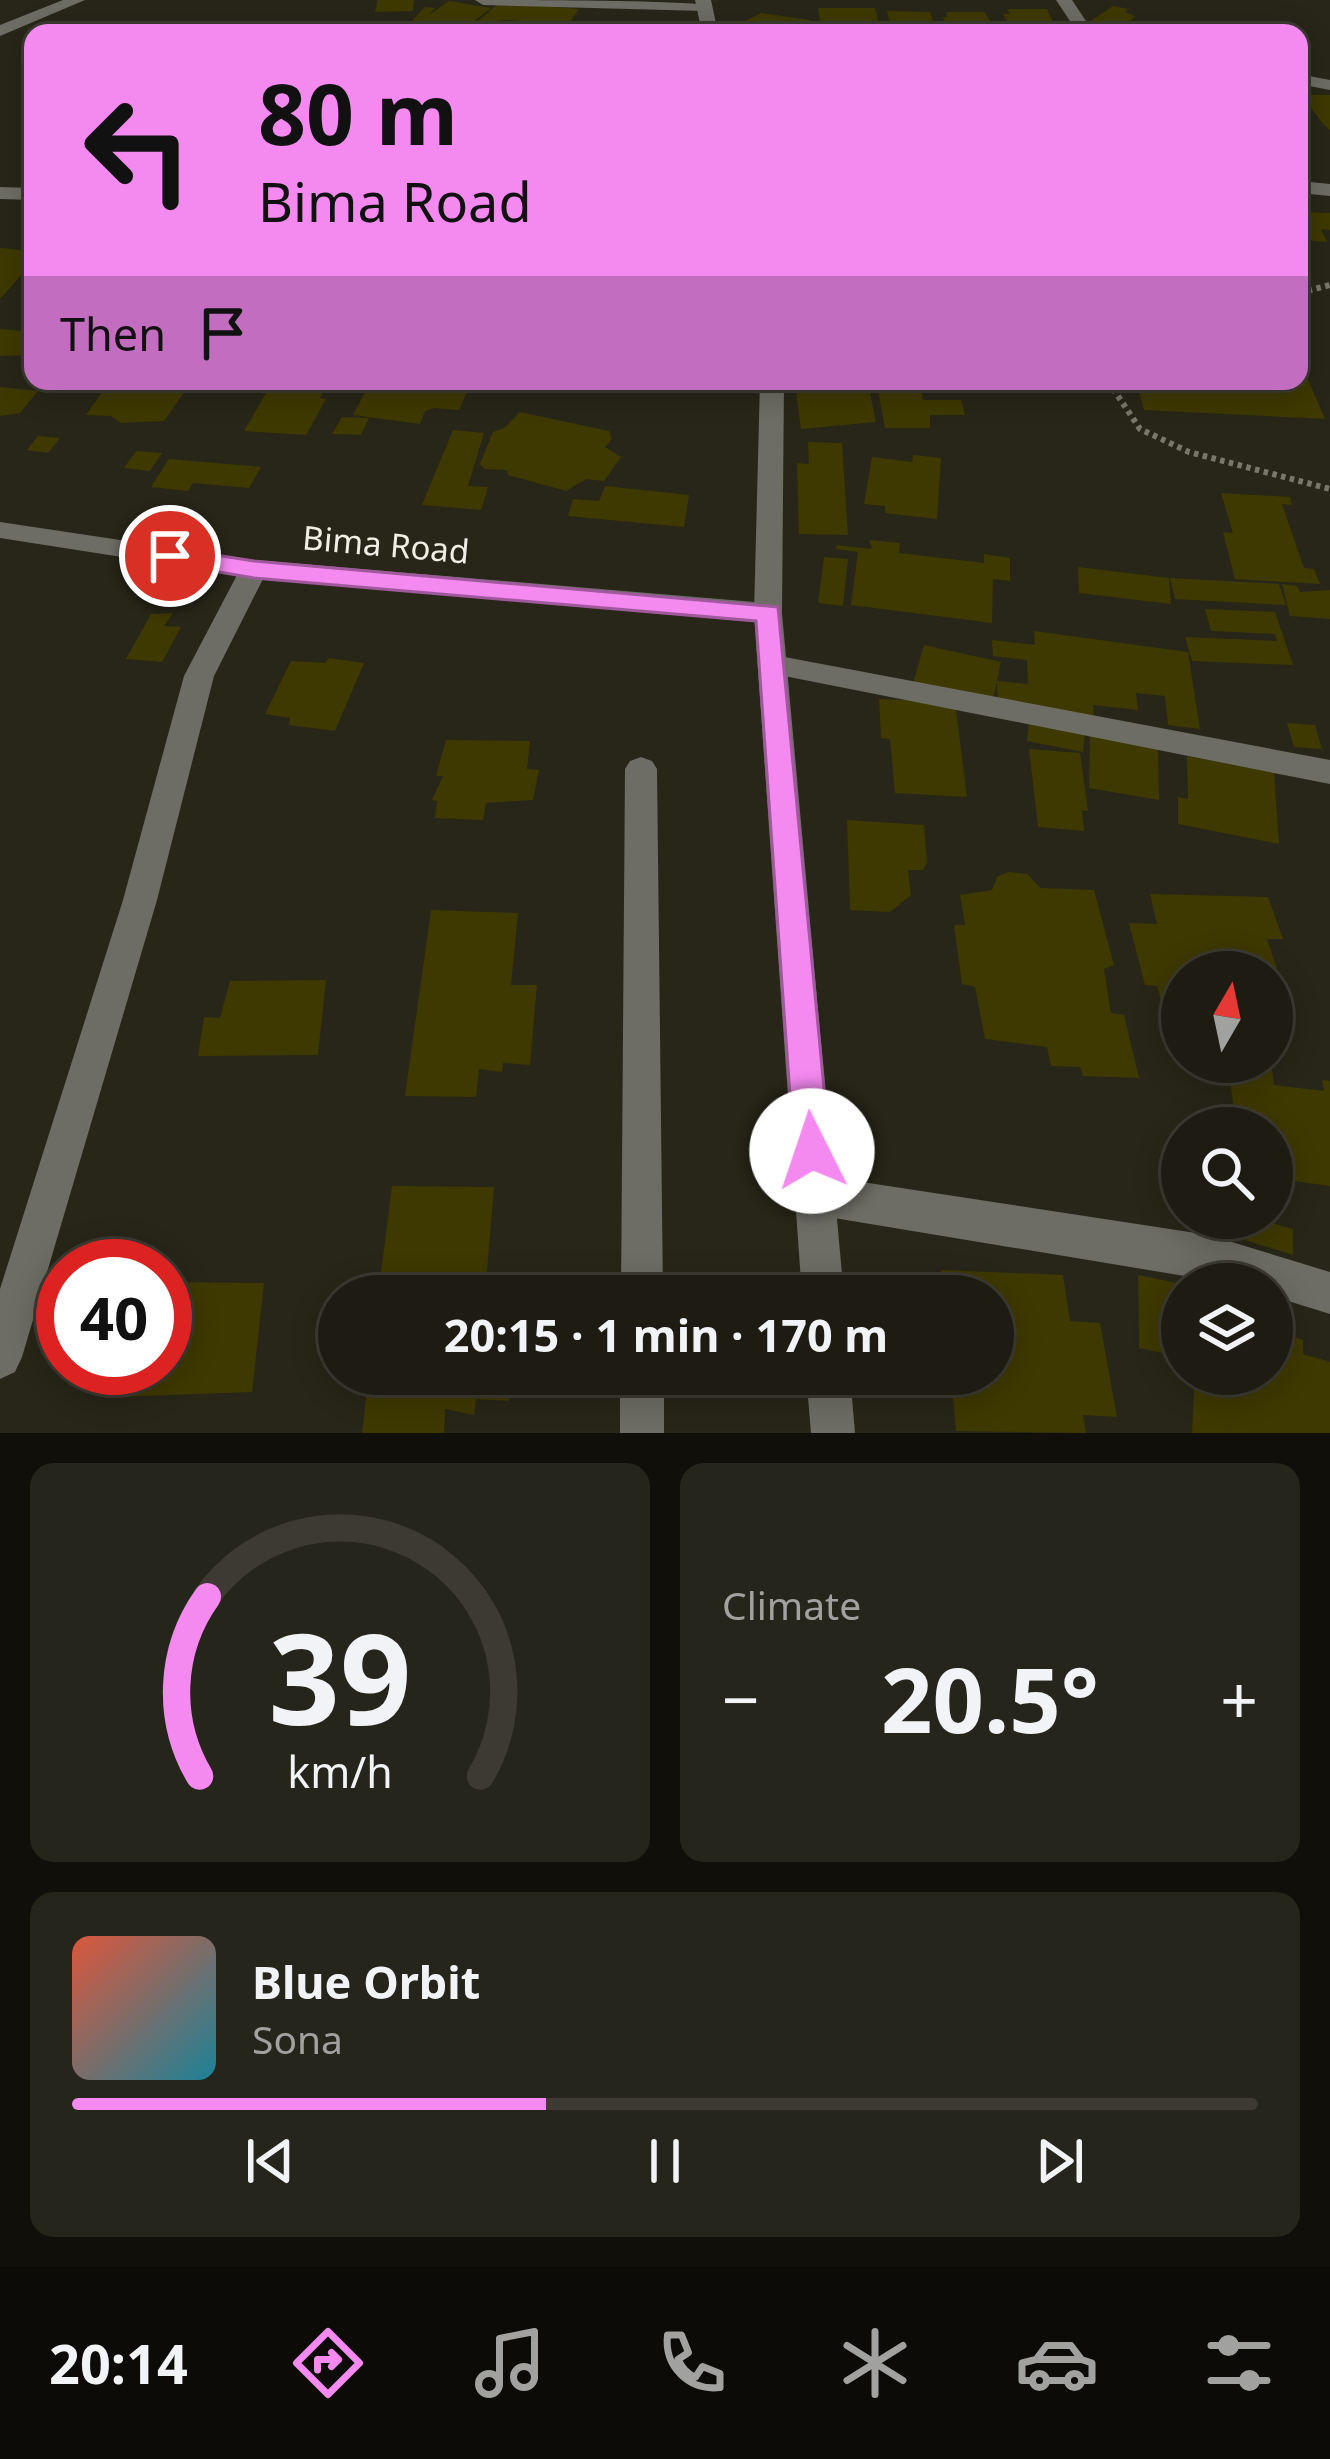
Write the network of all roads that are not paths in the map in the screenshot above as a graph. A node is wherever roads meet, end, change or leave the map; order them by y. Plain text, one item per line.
1 (77, 0) edge
2 (484, 0) edge
3 (703, 3) edge
4 (0, 31) edge
5 (772, 390) edge
6 (0, 530) edge
7 (254, 569) junction
8 (769, 613) junction
9 (774, 665) junction
10 (641, 769) dead end
11 (1330, 772) edge
12 (816, 1195) junction
13 (642, 1275) edge
14 (822, 1275) edge
15 (1330, 1293) edge
16 (0, 1357) edge
17 (642, 1395) edge
18 (829, 1395) edge
19 (642, 1433) edge
20 (832, 1433) edge

1 - 4 street
2 - 3 street
5 - 8 street
6 - 7 street, Bima Road
7 - 8 street, Bima Road
7 - 16 street
8 - 9 street
9 - 11 street
9 - 12 street
10 - 13 street
12 - 14 street
12 - 15 street
17 - 19 street
18 - 20 street

